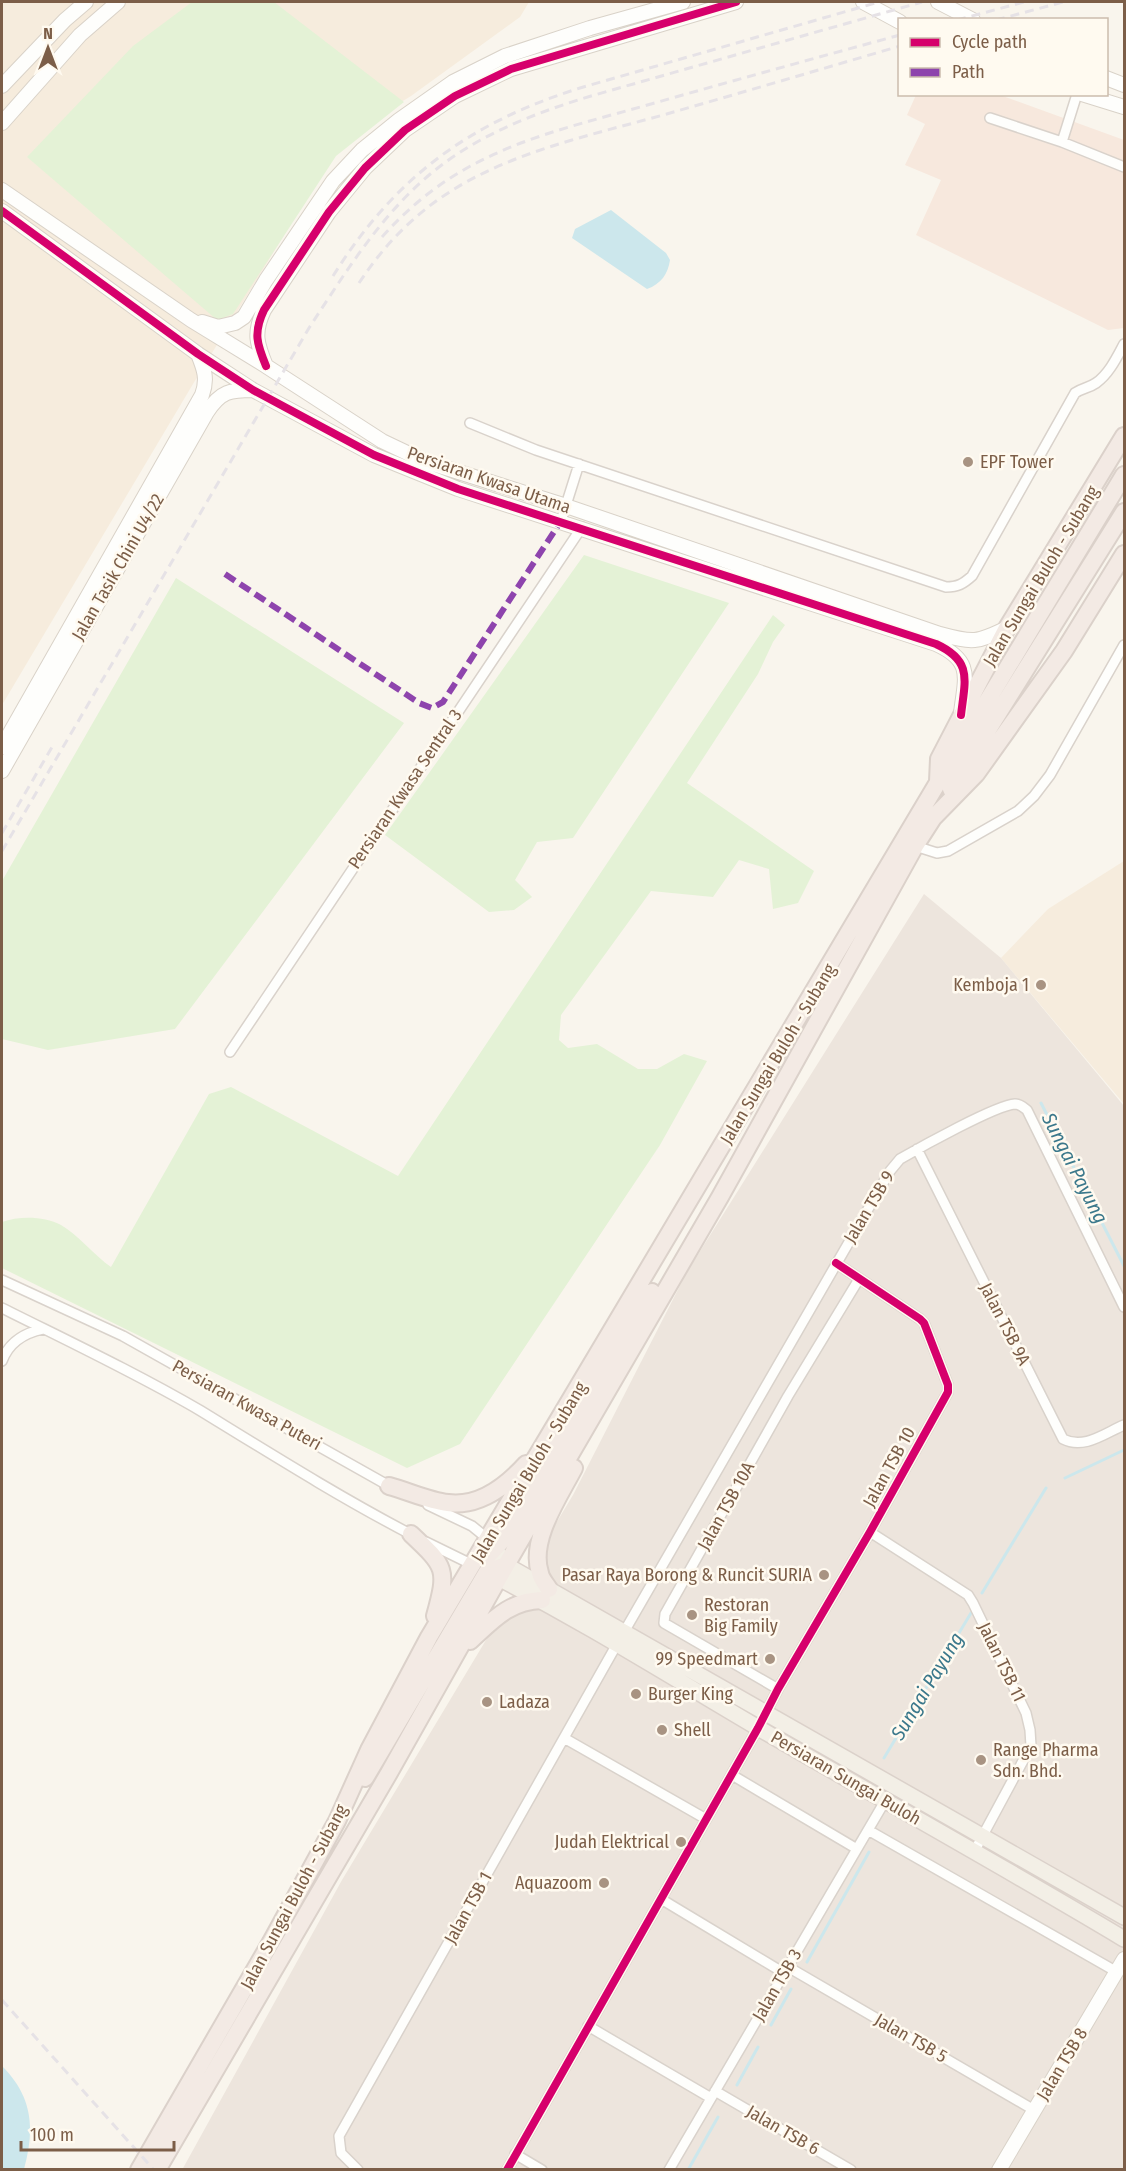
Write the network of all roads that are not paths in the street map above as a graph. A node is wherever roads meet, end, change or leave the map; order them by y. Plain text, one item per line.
1 (86, 2) edge
2 (118, 2) edge
3 (682, 2) edge
4 (736, 2) edge
5 (863, 2) edge
6 (938, 2) edge
7 (969, 18) edge
8 (898, 21) edge
9 (1108, 78) edge
10 (1125, 85) edge
11 (2, 86) edge
12 (1078, 96) edge
13 (1086, 96) edge
14 (1125, 107) edge
15 (990, 118) dead end
16 (2, 124) edge
17 (1062, 142) junction
18 (1125, 167) edge
19 (2, 181) edge
20 (2, 190) edge
21 (22, 203) junction
22 (4, 214) edge
23 (191, 320) junction
24 (1125, 344) edge
25 (198, 354) junction
26 (266, 366) junction
27 (253, 390) junction
28 (470, 423) dead end
29 (1125, 436) edge
30 (579, 464) junction
31 (1125, 475) edge
32 (566, 506) junction
33 (1125, 512) edge
34 (561, 521) junction
35 (582, 527) junction
36 (1125, 554) edge
37 (1007, 628) junction
38 (1125, 645) edge
39 (961, 715) junction
40 (973, 740) junction
41 (2, 747) edge
42 (2, 771) edge
43 (938, 784) junction
44 (933, 818) junction
45 (915, 846) junction
46 (230, 1052) dead end
47 (764, 1117) junction
48 (917, 1149) junction
49 (836, 1263) junction
50 (859, 1279) junction
51 (2, 1280) edge
52 (1125, 1307) edge
53 (2, 1308) edge
54 (43, 1329) junction
55 (2, 1361) edge
56 (617, 1373) junction
57 (1125, 1425) edge
58 (546, 1442) junction
59 (389, 1486) junction
60 (870, 1532) junction
61 (411, 1534) junction
62 (491, 1544) junction
63 (491, 1570) junction
64 (546, 1595) junction
65 (429, 1637) junction
66 (620, 1638) junction
67 (458, 1652) junction
68 (778, 1689) junction
69 (766, 1713) junction
70 (758, 1728) junction
71 (564, 1738) junction
72 (732, 1775) junction
73 (885, 1801) junction
74 (706, 1819) junction
75 (337, 1821) junction
76 (868, 1830) junction
77 (983, 1836) junction
78 (857, 1849) junction
79 (975, 1850) junction
80 (661, 1899) junction
81 (1125, 1917) edge
82 (1125, 1939) edge
83 (1125, 1959) edge
84 (786, 1970) junction
85 (1117, 1972) junction
86 (588, 2026) junction
87 (713, 2095) junction
88 (1034, 2110) junction
89 (515, 2154) junction
90 (139, 2169) edge
91 (157, 2169) edge
92 (358, 2169) edge
93 (507, 2169) edge
94 (542, 2169) edge
95 (669, 2169) edge
96 (851, 2169) edge
97 (999, 2169) edge

1 - 11 street
2 - 16 street
3 - 23 street
4 - 26 street
5 - 8 street
6 - 7 street
9 - 10 street
12 - 17 street
13 - 14 street
15 - 17 street
17 - 18 street
19 - 21 street
20 - 21 street, Persiaran Kwasa Utama
21 - 23 street, Persiaran Kwasa Utama
22 - 25 street, Persiaran Kwasa Utama
23 - 26 street, Persiaran Kwasa Utama
24 - 30 street
25 - 27 street, Persiaran Kwasa Utama
25 - 41 street, Jalan Tasik Chini U4/22
26 - 32 street, Persiaran Kwasa Utama
27 - 34 street, Persiaran Kwasa Utama
27 - 42 street, Jalan Tasik Chini U4/22
28 - 30 street
29 - 37 highway, Jalan Sungai Buloh - Subang
30 - 32 street
31 - 40 highway, Jalan Sungai Buloh - Subang
32 - 34 street
32 - 37 street, Persiaran Kwasa Utama
33 - 40 highway, Jalan Sungai Buloh - Subang
34 - 35 street, Persiaran Kwasa Utama
35 - 39 street, Persiaran Kwasa Utama
35 - 46 street, Persiaran Kwasa Sentral 3
36 - 44 highway, Jalan Sungai Buloh - Subang
37 - 39 highway, Jalan Sungai Buloh - Subang
38 - 45 street
39 - 43 highway, Jalan Sungai Buloh - Subang
40 - 43 highway, Jalan Sungai Buloh - Subang
40 - 44 highway, Jalan Sungai Buloh - Subang
43 - 58 highway, Jalan Sungai Buloh - Subang
44 - 45 highway, Jalan Sungai Buloh - Subang
45 - 47 highway, Jalan Sungai Buloh - Subang
47 - 56 highway, Jalan Sungai Buloh - Subang
47 - 62 highway
48 - 49 street, Jalan TSB 9
48 - 52 street, Jalan TSB 9
48 - 57 street, Jalan TSB 9A
49 - 50 street, Jalan TSB 10
49 - 66 street, Jalan TSB 9
50 - 60 street, Jalan TSB 10
50 - 68 street, Jalan TSB 10A
51 - 59 street, Persiaran Kwasa Puteri
53 - 54 street, Persiaran Kwasa Puteri
54 - 55 street
54 - 61 street, Persiaran Kwasa Puteri
56 - 63 highway, Jalan Sungai Buloh - Subang
56 - 64 highway
58 - 59 highway
58 - 62 highway, Jalan Sungai Buloh - Subang
59 - 62 street, Persiaran Kwasa Puteri
60 - 68 street, Jalan TSB 10
60 - 77 street, Jalan TSB 11
61 - 63 street, Persiaran Kwasa Puteri
61 - 65 highway
62 - 63 main road, Persiaran Sungai Buloh
62 - 63 highway
63 - 64 main road, Persiaran Sungai Buloh
63 - 65 highway, Jalan Sungai Buloh - Subang
63 - 67 highway, Jalan Sungai Buloh - Subang
63 - 75 highway
64 - 66 main road, Persiaran Sungai Buloh
64 - 67 highway
65 - 75 highway, Jalan Sungai Buloh - Subang
66 - 69 main road, Persiaran Sungai Buloh
66 - 70 main road, Persiaran Sungai Buloh
66 - 71 street, Jalan TSB 1
67 - 91 highway, Jalan Sungai Buloh - Subang
68 - 69 street, Jalan TSB 10
69 - 70 street, Jalan TSB 10
69 - 77 main road, Persiaran Sungai Buloh
70 - 72 street, Jalan TSB 10
70 - 73 main road, Persiaran Sungai Buloh
71 - 74 street
71 - 92 street, Jalan TSB 1
72 - 74 street, Jalan TSB 10
72 - 78 street
73 - 76 street, Jalan TSB 3
73 - 79 main road, Persiaran Sungai Buloh
74 - 80 street, Jalan TSB 10
75 - 90 highway, Jalan Sungai Buloh - Subang
76 - 78 street, Jalan TSB 3
76 - 85 street
77 - 79 street, Jalan TSB 11
77 - 81 main road, Persiaran Sungai Buloh
78 - 84 street, Jalan TSB 3
79 - 82 main road, Persiaran Sungai Buloh
80 - 84 street, Jalan TSB 5
80 - 86 street, Jalan TSB 10
83 - 85 street, Jalan TSB 8
84 - 87 street, Jalan TSB 3
84 - 88 street, Jalan TSB 5
85 - 88 street, Jalan TSB 8
86 - 87 street, Jalan TSB 6
86 - 89 street, Jalan TSB 10
87 - 95 street, Jalan TSB 3
87 - 96 street, Jalan TSB 6
88 - 97 street, Jalan TSB 8
89 - 93 street, Jalan TSB 10
89 - 94 street

